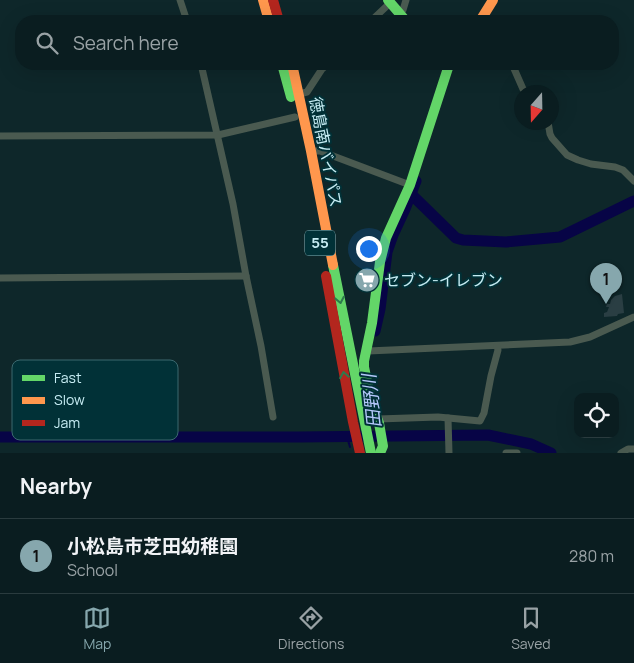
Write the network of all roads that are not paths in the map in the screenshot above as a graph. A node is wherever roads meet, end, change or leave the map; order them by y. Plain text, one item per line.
1 (180, 0) edge
2 (263, 0) edge
3 (273, 0) edge
4 (406, 0) edge
5 (493, 0) edge
6 (389, 1) edge
7 (185, 15) edge
8 (267, 15) edge
9 (277, 15) edge
10 (376, 15) edge
11 (402, 15) edge
12 (484, 15) edge
13 (202, 70) edge
14 (283, 70) edge
15 (293, 70) edge
16 (322, 70) edge
17 (446, 70) edge
18 (515, 70) edge
19 (521, 85) edge
20 (298, 94) junction
21 (295, 117) junction
22 (549, 130) edge
23 (218, 135) junction
24 (0, 136) edge
25 (311, 150) junction
26 (634, 181) edge
27 (410, 185) junction
28 (246, 276) junction
29 (0, 278) edge
30 (634, 317) edge
31 (498, 346) junction
32 (369, 350) junction
33 (273, 417) dead end
34 (379, 421) junction
35 (448, 421) junction
36 (634, 449) edge
37 (365, 451) edge
38 (383, 451) edge
39 (449, 451) edge
40 (506, 453) edge
41 (517, 453) edge
42 (621, 453) edge

1 - 7 street
2 - 8 main road
3 - 9 main road
4 - 11 street
5 - 12 main road
6 - 10 street
6 - 11 main road
13 - 23 street
14 - 21 main road, 徳島南バイパス / 55
15 - 20 main road, 徳島南バイパス / 55
16 - 20 street
17 - 27 main road
18 - 19 street
20 - 25 main road, 徳島南バイパス / 55
21 - 23 street
37 -> 21 main road, 徳島南バイパス / 55
22 - 26 street
23 - 24 street
23 - 28 street
25 - 27 street
25 -> 37 main road, 徳島南バイパス / 55
27 - 32 main road
28 - 29 street
28 - 33 street
30 - 31 street
31 - 32 street
31 - 35 street
32 - 34 main road
34 - 35 street
34 - 38 main road
35 - 39 street
36 - 42 street
40 - 41 street

